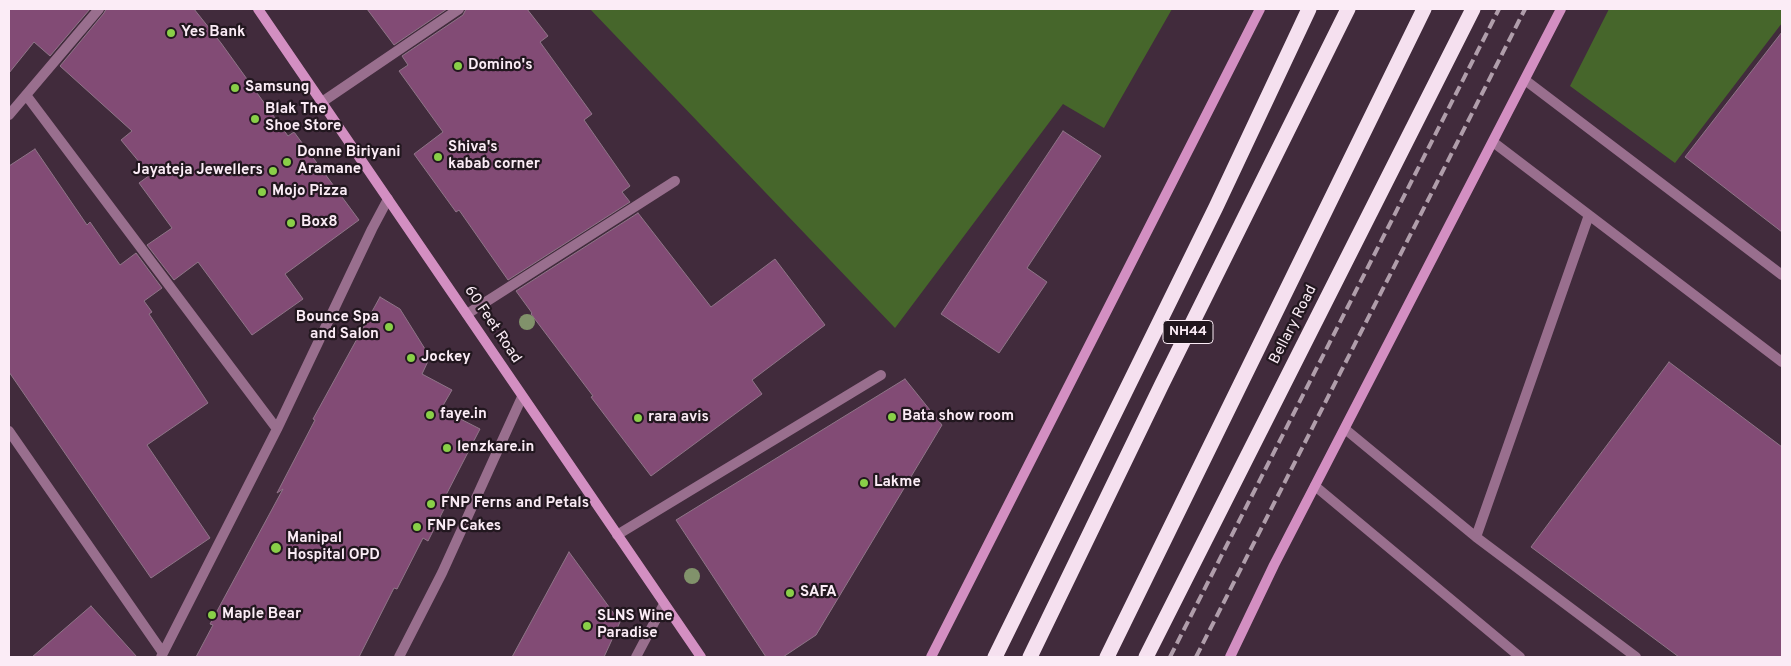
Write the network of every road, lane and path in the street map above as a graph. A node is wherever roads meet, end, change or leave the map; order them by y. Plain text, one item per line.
1 (99, 9) edge
2 (258, 9) edge
3 (459, 9) edge
4 (1260, 9) edge
5 (1309, 9) edge
6 (1348, 9) edge
7 (1424, 9) edge
8 (1473, 9) edge
9 (1561, 9) edge
10 (1525, 80) junction
11 (26, 95) junction
12 (322, 102) junction
13 (9, 115) edge
14 (1493, 142) junction
15 (675, 181) dead end
16 (388, 199) junction
17 (1589, 215) junction
18 (1782, 275) edge
19 (467, 314) junction
20 (1782, 362) edge
21 (881, 375) dead end
22 (522, 396) junction
23 (277, 429) junction
24 (1345, 430) junction
25 (9, 431) edge
26 (1315, 486) junction
27 (617, 535) junction
28 (1476, 537) junction
29 (664, 604) junction
30 (162, 655) edge
31 (398, 657) edge
32 (636, 657) edge
33 (701, 657) edge
34 (930, 657) edge
35 (995, 657) edge
36 (1030, 657) edge
37 (1107, 657) edge
38 (1146, 657) edge
39 (1230, 657) edge
40 (1520, 657) edge
41 (1636, 657) edge

1 - 11 street
2 - 12 street, 60 Feet Road
3 - 12 street
4 - 34 street
5 - 35 highway
6 - 36 highway, NH44
7 - 37 highway, Bellary Road
8 - 38 highway, Bellary Road
9 - 10 street
10 - 14 street
10 - 18 street
11 - 13 street
11 - 23 street
12 - 16 street, 60 Feet Road
14 - 17 street
14 - 24 street
15 - 19 street
16 - 19 street, 60 Feet Road
16 - 23 street
17 - 20 street
17 - 28 street
19 - 22 street, 60 Feet Road
21 - 27 street
22 - 27 street, 60 Feet Road
22 - 31 street
23 - 30 street
24 - 26 street
24 - 28 street
25 - 30 street
26 - 39 street
26 - 40 street
27 - 29 street, 60 Feet Road
28 - 41 street
29 - 32 street
29 - 33 street, 60 Feet Road

